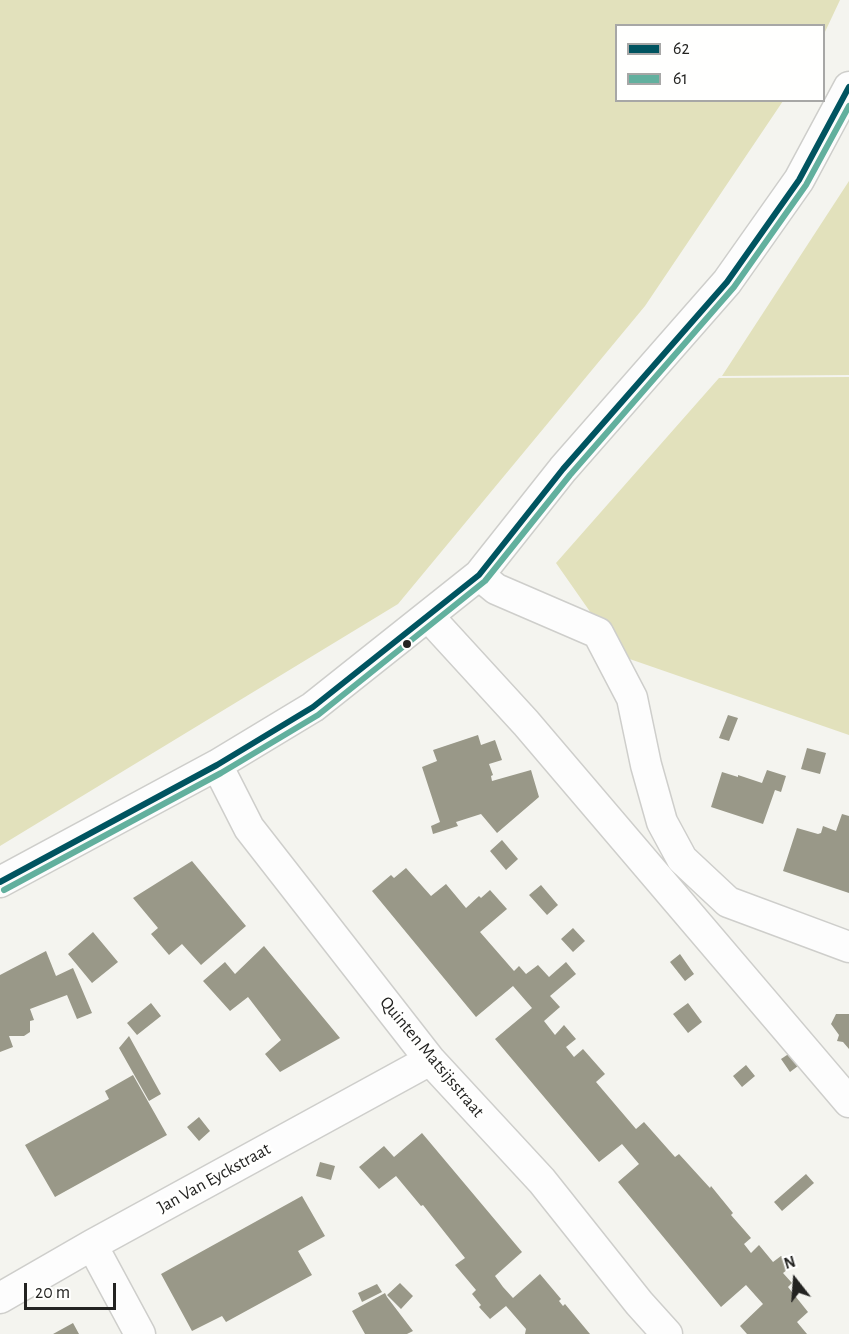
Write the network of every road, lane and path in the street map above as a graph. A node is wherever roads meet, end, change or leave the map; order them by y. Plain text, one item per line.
1 (849, 87) edge
2 (479, 575) junction
3 (428, 616) junction
4 (216, 765) junction
5 (0, 882) edge
6 (849, 947) edge
7 (430, 1059) junction
8 (849, 1102) edge
9 (92, 1245) junction
10 (0, 1298) edge
11 (140, 1334) edge
12 (667, 1334) edge

1 - 2 street
2 - 3 street
2 - 6 street
3 - 4 street
3 - 8 street
4 - 5 street
4 - 7 street, Quinten Matsijsstraat
7 - 9 street, Jan Van Eyckstraat
7 - 12 street, Quinten Matsijsstraat
9 - 10 street, Jan Van Eyckstraat
9 - 11 street

